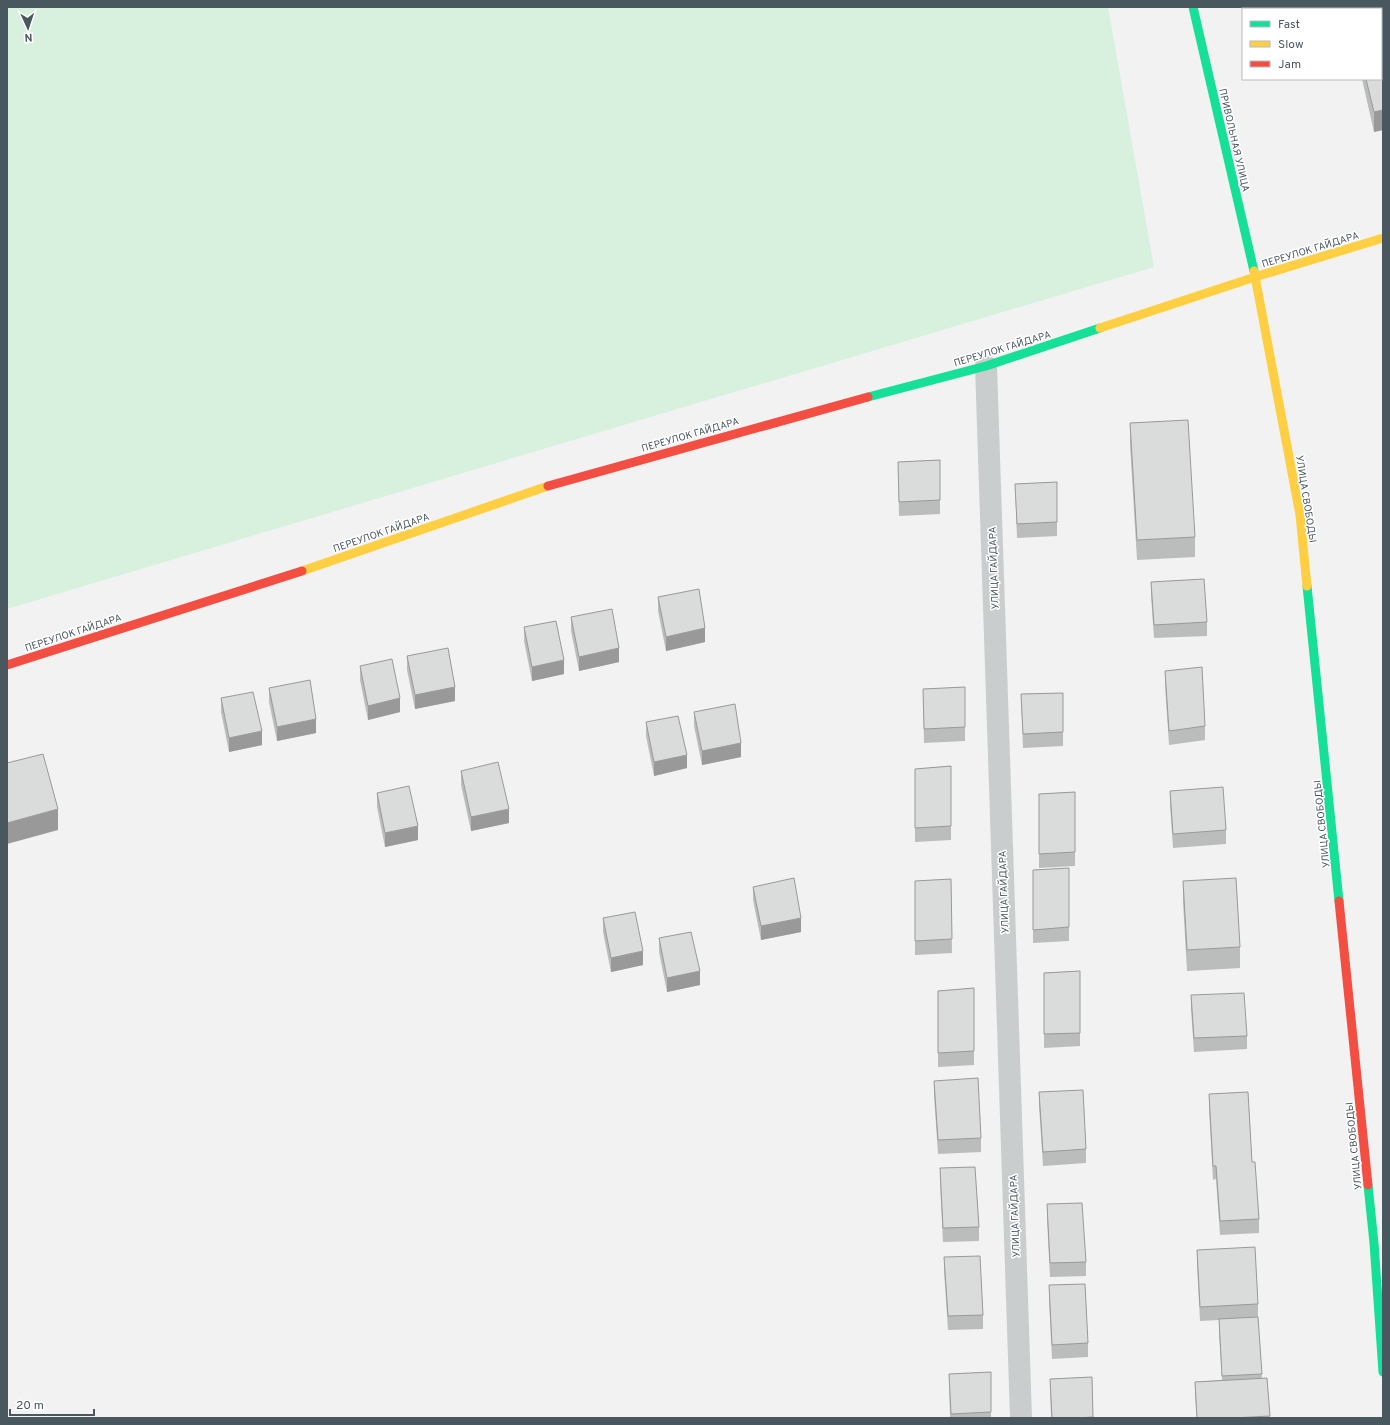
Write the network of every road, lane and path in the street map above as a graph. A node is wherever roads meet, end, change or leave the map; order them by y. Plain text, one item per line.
1 (1193, 7) edge
2 (1383, 238) edge
3 (1255, 277) junction
4 (986, 366) junction
5 (7, 664) edge
6 (1383, 1372) edge
7 (1021, 1418) edge

1 - 3 street, ПРИВОЛЬНАЯ УЛИЦА
2 - 3 street, ПЕРЕУЛОК ГАЙДАРА
3 - 4 street, ПЕРЕУЛОК ГАЙДАРА
3 - 6 street, УЛИЦА СВОБОДЫ
4 - 5 street, ПЕРЕУЛОК ГАЙДАРА
4 - 7 street, УЛИЦА ГАЙДАРА

